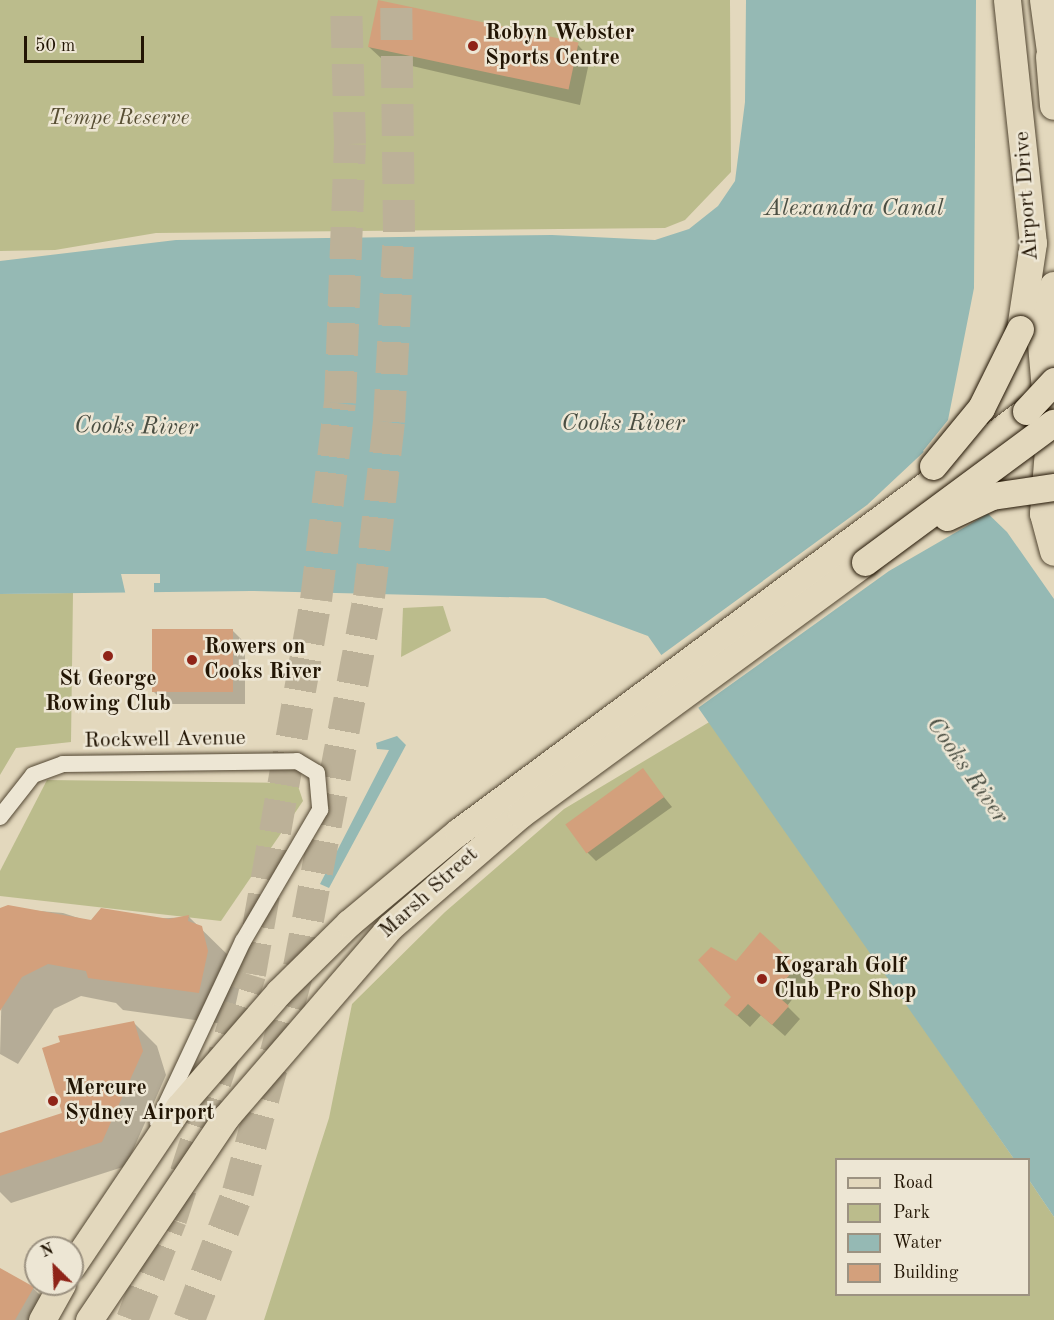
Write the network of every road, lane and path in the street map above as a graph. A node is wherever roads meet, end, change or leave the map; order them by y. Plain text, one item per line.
1 (1007, 0) edge
2 (1044, 0) edge
3 (1049, 39) junction
4 (1054, 74) edge
5 (1054, 106) edge
6 (1054, 286) edge
7 (1054, 381) edge
8 (1054, 422) edge
9 (1054, 487) edge
10 (1054, 552) edge
11 (857, 553) junction
12 (608, 736) junction
13 (311, 765) joint
14 (0, 817) edge
15 (144, 1156) junction
16 (147, 1229) junction
17 (84, 1248) edge
18 (55, 1296) edge
19 (42, 1320) edge
20 (74, 1320) edge
21 (90, 1320) edge

1 - 11 main road, Airport Drive, bridge
2 - 3 highway
3 - 4 highway
3 - 5 highway
6 - 10 highway
7 - 11 main road, bridge
8 - 11 main road, bridge
9 - 11 main road, bridge
11 - 12 main road, Marsh Street
12 - 15 main road, Marsh Street
12 - 16 main road, Marsh Street
13 - 14 street, Rockwell Avenue
13 - 15 street, Marsh Street
15 - 17 main road, Marsh Street
16 - 20 main road
16 - 21 main road, Marsh Street
18 - 19 main road

